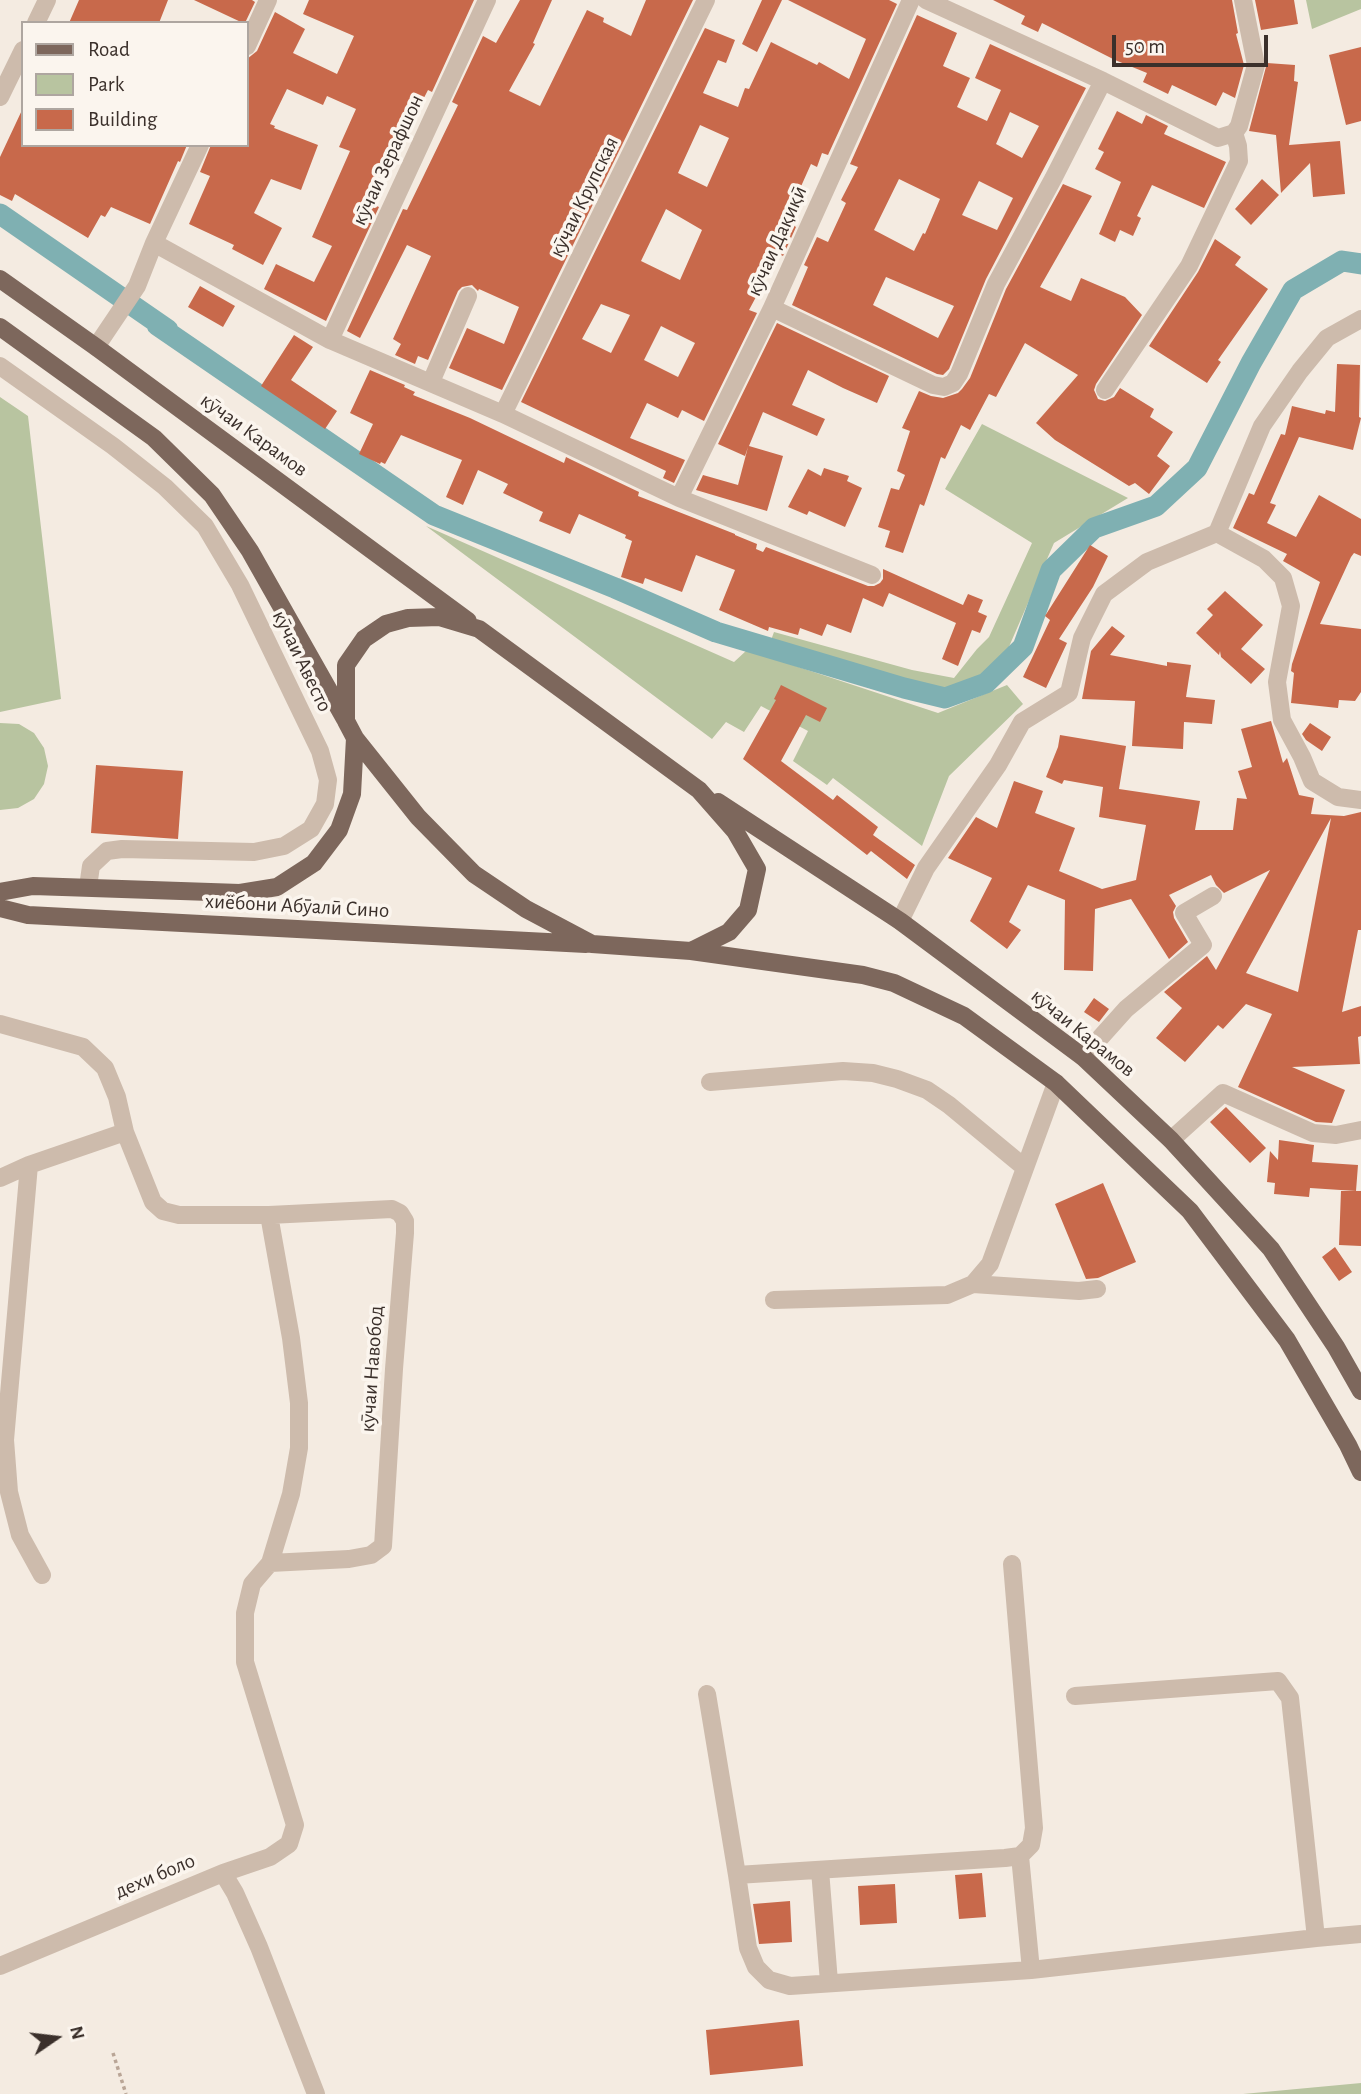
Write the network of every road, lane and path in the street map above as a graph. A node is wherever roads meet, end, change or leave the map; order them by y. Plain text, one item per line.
1 (47, 0) edge
2 (268, 0) edge
3 (487, 0) edge
4 (706, 0) edge
5 (911, 0) edge
6 (926, 0) edge
7 (1243, 0) edge
8 (37, 21) edge
9 (248, 44) edge
10 (21, 54) edge
11 (1103, 81) junction
12 (0, 97) edge
13 (1234, 133) junction
14 (199, 147) edge
15 (154, 243) junction
16 (0, 279) edge
17 (468, 296) dead end
18 (772, 308) junction
19 (1361, 319) edge
20 (0, 327) edge
21 (330, 340) junction
22 (96, 347) junction
23 (0, 366) edge
24 (431, 382) junction
25 (1105, 390) dead end
26 (503, 414) junction
27 (679, 498) junction
28 (1217, 533) junction
29 (872, 575) dead end
30 (479, 629) junction
31 (346, 721) junction
32 (355, 738) junction
33 (699, 790) junction
34 (1361, 800) edge
35 (88, 887) junction
36 (0, 892) edge
37 (1213, 896) dead end
38 (0, 908) edge
39 (900, 921) junction
40 (592, 944) junction
41 (691, 951) junction
42 (0, 1024) edge
43 (1083, 1057) junction
44 (710, 1082) dead end
45 (1056, 1083) junction
46 (1361, 1130) edge
47 (125, 1132) junction
48 (1171, 1140) junction
49 (29, 1166) junction
50 (1024, 1167) junction
51 (0, 1178) edge
52 (269, 1215) junction
53 (973, 1284) junction
54 (1097, 1289) dead end
55 (774, 1300) dead end
56 (1361, 1391) edge
57 (1361, 1472) edge
58 (270, 1563) junction
59 (1012, 1564) dead end
60 (42, 1575) dead end
61 (707, 1694) dead end
62 (1075, 1696) dead end
63 (1020, 1856) junction
64 (820, 1870) junction
65 (223, 1873) junction
66 (737, 1875) junction
67 (1361, 1934) edge
68 (1316, 1938) junction
69 (0, 1966) edge
70 (1031, 1970) junction
71 (829, 1982) junction
72 (113, 2053) dead end
73 (126, 2094) edge
74 (316, 2094) edge

1 - 8 street
2 - 9 street
3 - 21 street, кӯчаи Зерафшон
4 - 26 street, кӯчаи Крупская
5 - 18 street, кӯчаи Дақиқӣ
6 - 11 street
7 - 13 street
10 - 12 street
11 - 13 street
11 - 18 street
13 - 25 street
14 - 15 street
15 - 21 street
15 - 22 street
16 - 22 main road, кӯчаи Карамов
17 - 24 street
18 - 27 street, кӯчаи Дақиқӣ
19 - 28 street
20 - 31 main road, кӯчаи Карамов
21 - 24 street
22 - 30 main road, кӯчаи Карамов
23 - 35 street, кӯчаи Авесто
24 - 26 street
26 - 27 street
27 - 29 street
28 - 34 street
28 - 39 street
30 - 31 main road, кӯчаи Карамов
30 - 33 main road, кӯчаи Карамов
31 - 32 main road, кӯчаи Карамов
32 - 35 main road, хиёбони Абӯалӣ Сино
32 - 40 main road, кӯчаи Карамов
33 - 39 main road, кӯчаи Карамов
33 - 41 main road, кӯчаи Карамов
35 - 36 main road, хиёбони Абӯалӣ Сино
37 - 43 street
38 - 40 main road, хиёбони Абӯалӣ Сино
39 - 43 main road, кӯчаи Карамов
40 - 41 main road, кӯчаи Карамов
41 - 45 main road, кӯчаи Карамов
42 - 47 street, кӯчаи Навобод
43 - 48 main road, кӯчаи Карамов
44 - 50 street
45 - 50 street
45 - 57 main road, кӯчаи Карамов
46 - 48 street
47 - 49 street
47 - 52 street, кӯчаи Навобод
48 - 56 main road, кӯчаи Карамов
49 - 51 street
49 - 60 street
50 - 53 street
52 - 58 street
52 - 58 street, кӯчаи Навобод
53 - 54 street
53 - 55 street
58 - 65 street
59 - 63 street
61 - 66 street
62 - 68 street
63 - 64 street
63 - 70 street
64 - 66 street
64 - 71 street
65 - 69 street, дехи боло
65 - 74 street, дехи боло
66 - 71 street
67 - 68 street
68 - 70 street
70 - 71 street
72 - 73 path

